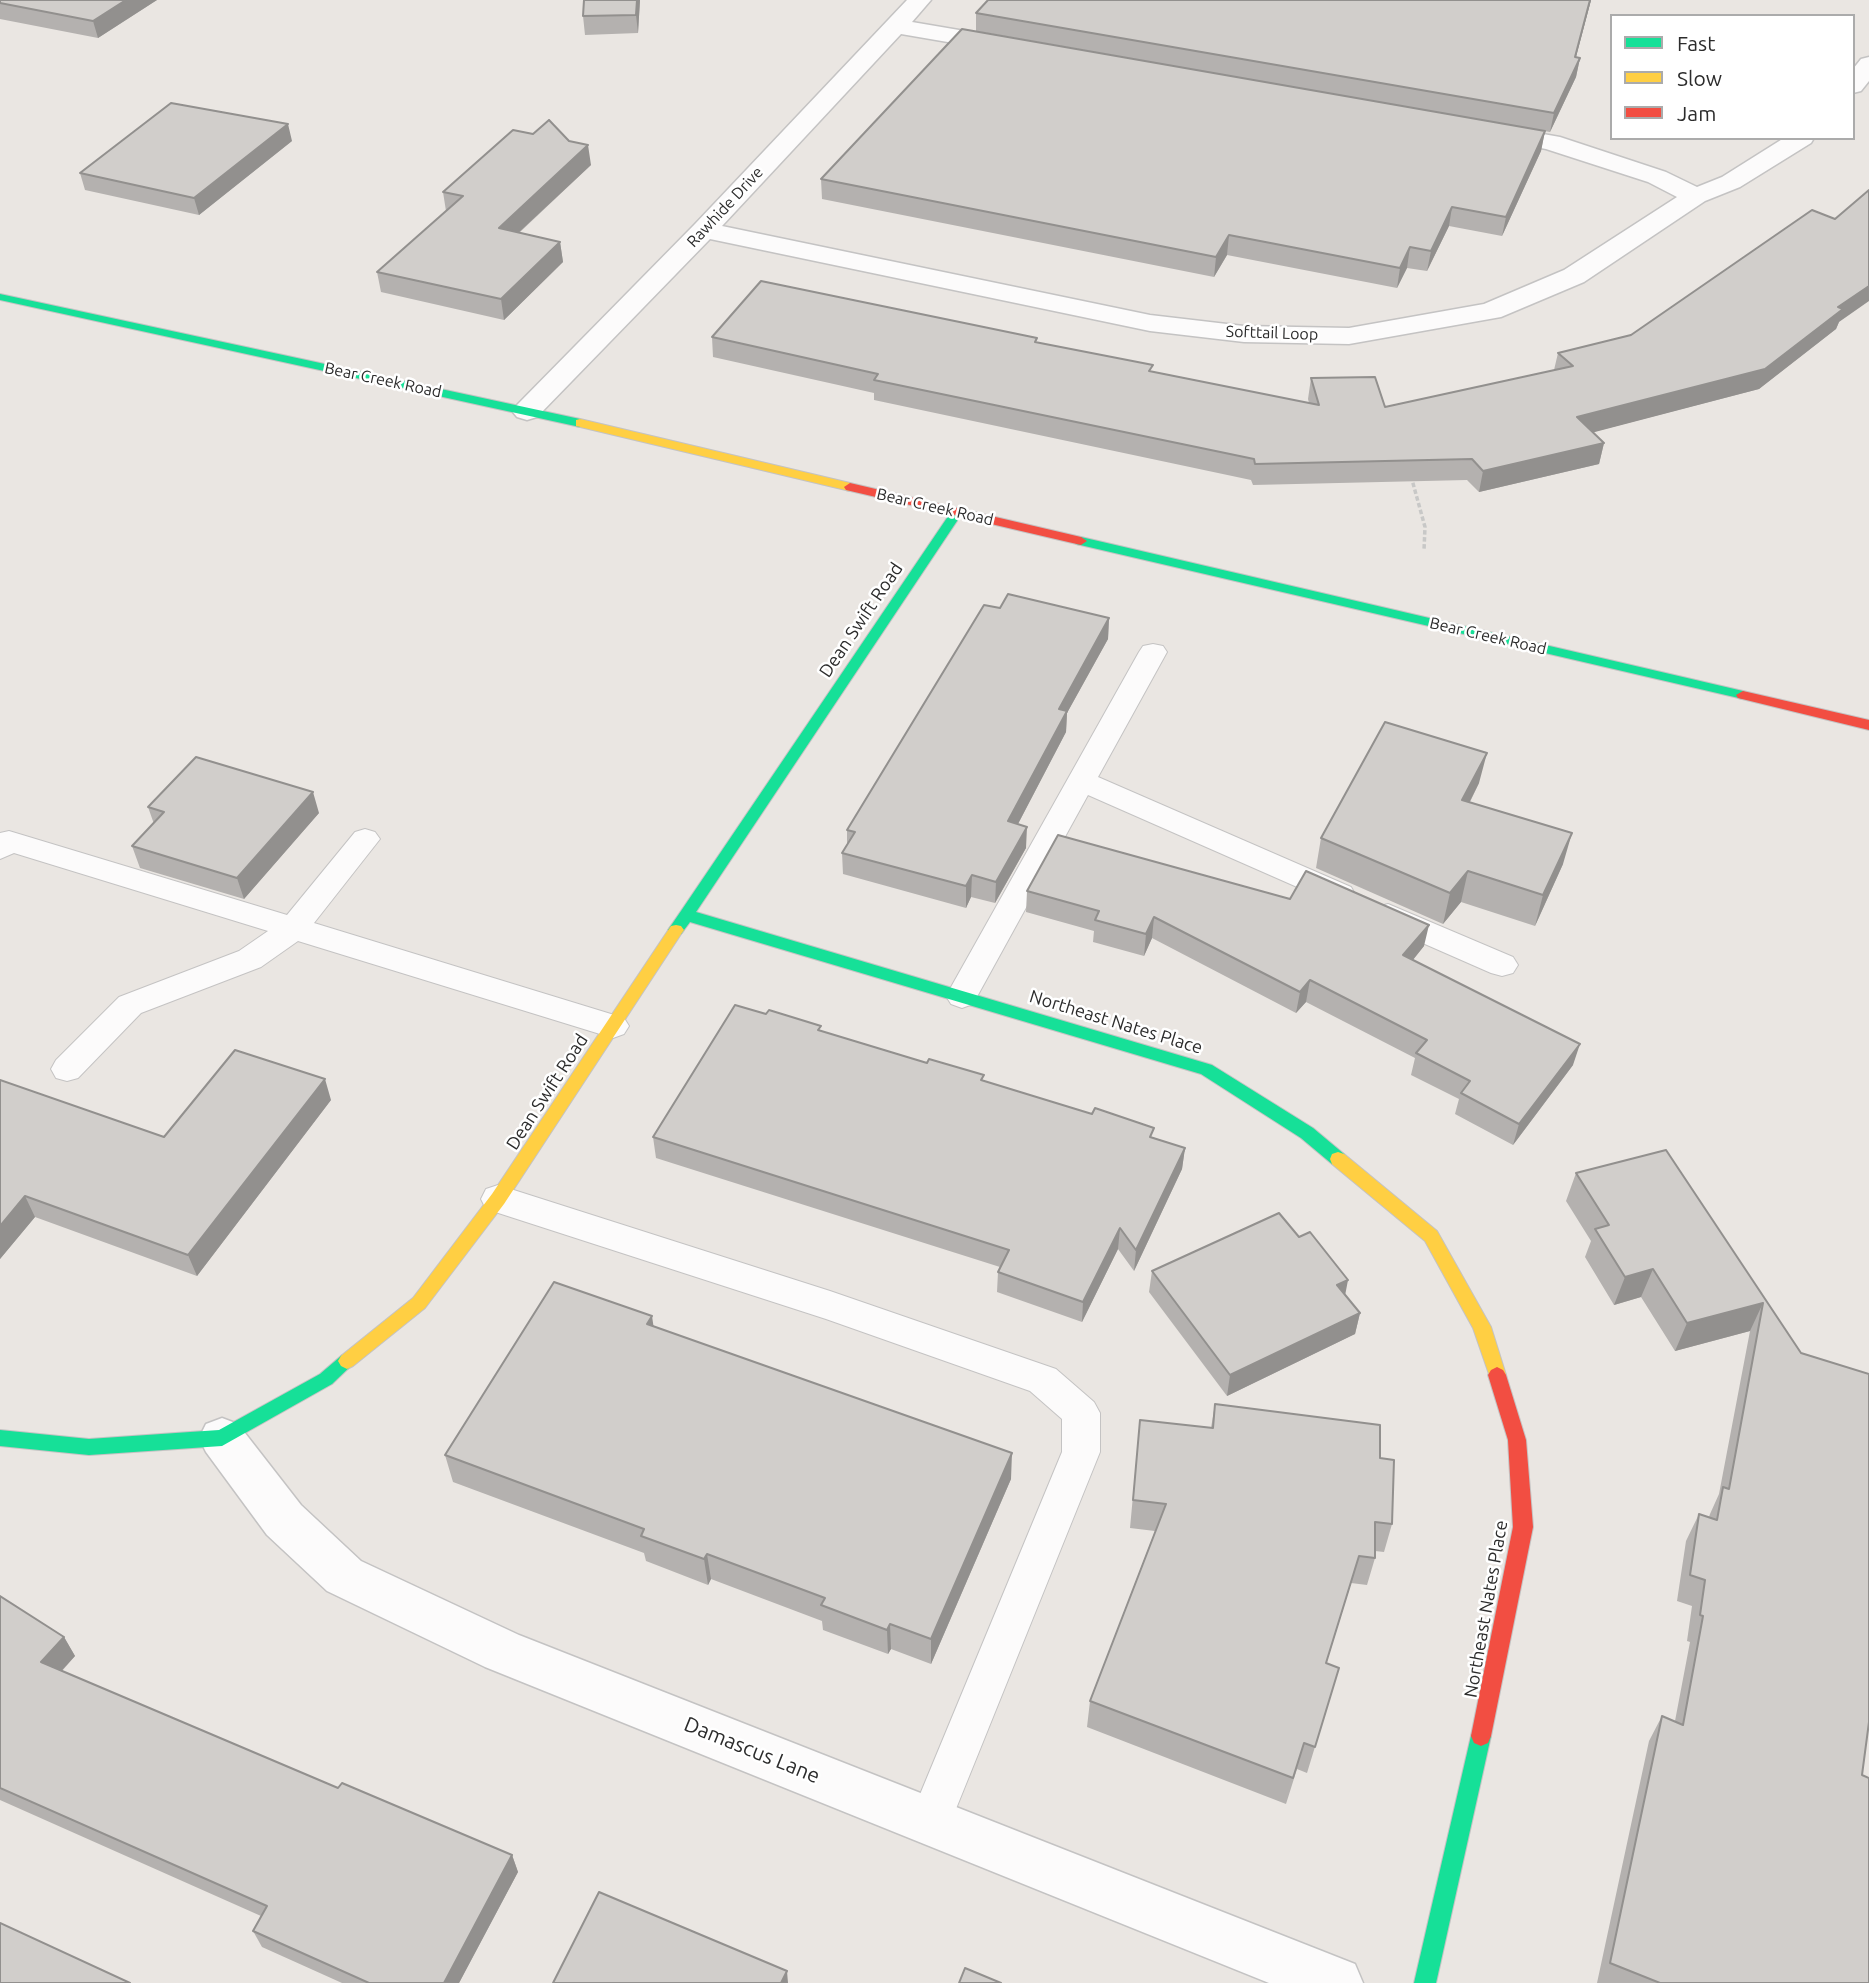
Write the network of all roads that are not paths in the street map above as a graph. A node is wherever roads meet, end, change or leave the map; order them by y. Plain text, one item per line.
1 (920, 0) edge
2 (895, 26) junction
3 (1035, 51) edge
4 (1869, 64) edge
5 (1855, 83) edge
6 (1469, 128) edge
7 (1799, 140) edge
8 (1696, 196) junction
9 (704, 230) junction
10 (0, 297) edge
11 (527, 411) junction
12 (957, 512) junction
13 (1153, 652) dead end
14 (1869, 725) edge
15 (1083, 782) junction
16 (365, 839) dead end
17 (0, 849) edge
18 (686, 915) junction
19 (293, 929) junction
20 (1502, 965) dead end
21 (962, 996) junction
22 (613, 1026) junction
23 (67, 1069) dead end
24 (498, 1199) junction
25 (0, 1438) edge
26 (222, 1438) junction
27 (930, 1821) junction
28 (1336, 1983) edge
29 (1425, 1983) edge

1 - 2 street, Rawhide Drive
2 - 3 street
2 - 9 street, Rawhide Drive
4 - 5 street
6 - 8 street
7 - 8 street, Softtail Loop
8 - 9 street, Softtail Loop
9 - 11 street, Rawhide Drive
10 - 11 street, Bear Creek Road
11 - 12 street, Bear Creek Road
12 - 14 street, Bear Creek Road
12 - 18 street, Dean Swift Road
13 - 15 lane
15 - 20 lane
15 - 21 lane
16 - 19 lane
17 - 19 lane
18 - 21 street, Northeast Nates Place
18 - 22 street, Dean Swift Road
19 - 22 lane
19 - 23 lane
21 - 29 street, Northeast Nates Place
22 - 24 street, Dean Swift Road
24 - 26 street, Dean Swift Road
24 - 27 lane
25 - 26 street, Dean Swift Road
26 - 27 street, Damascus Lane
27 - 28 street, Damascus Lane

